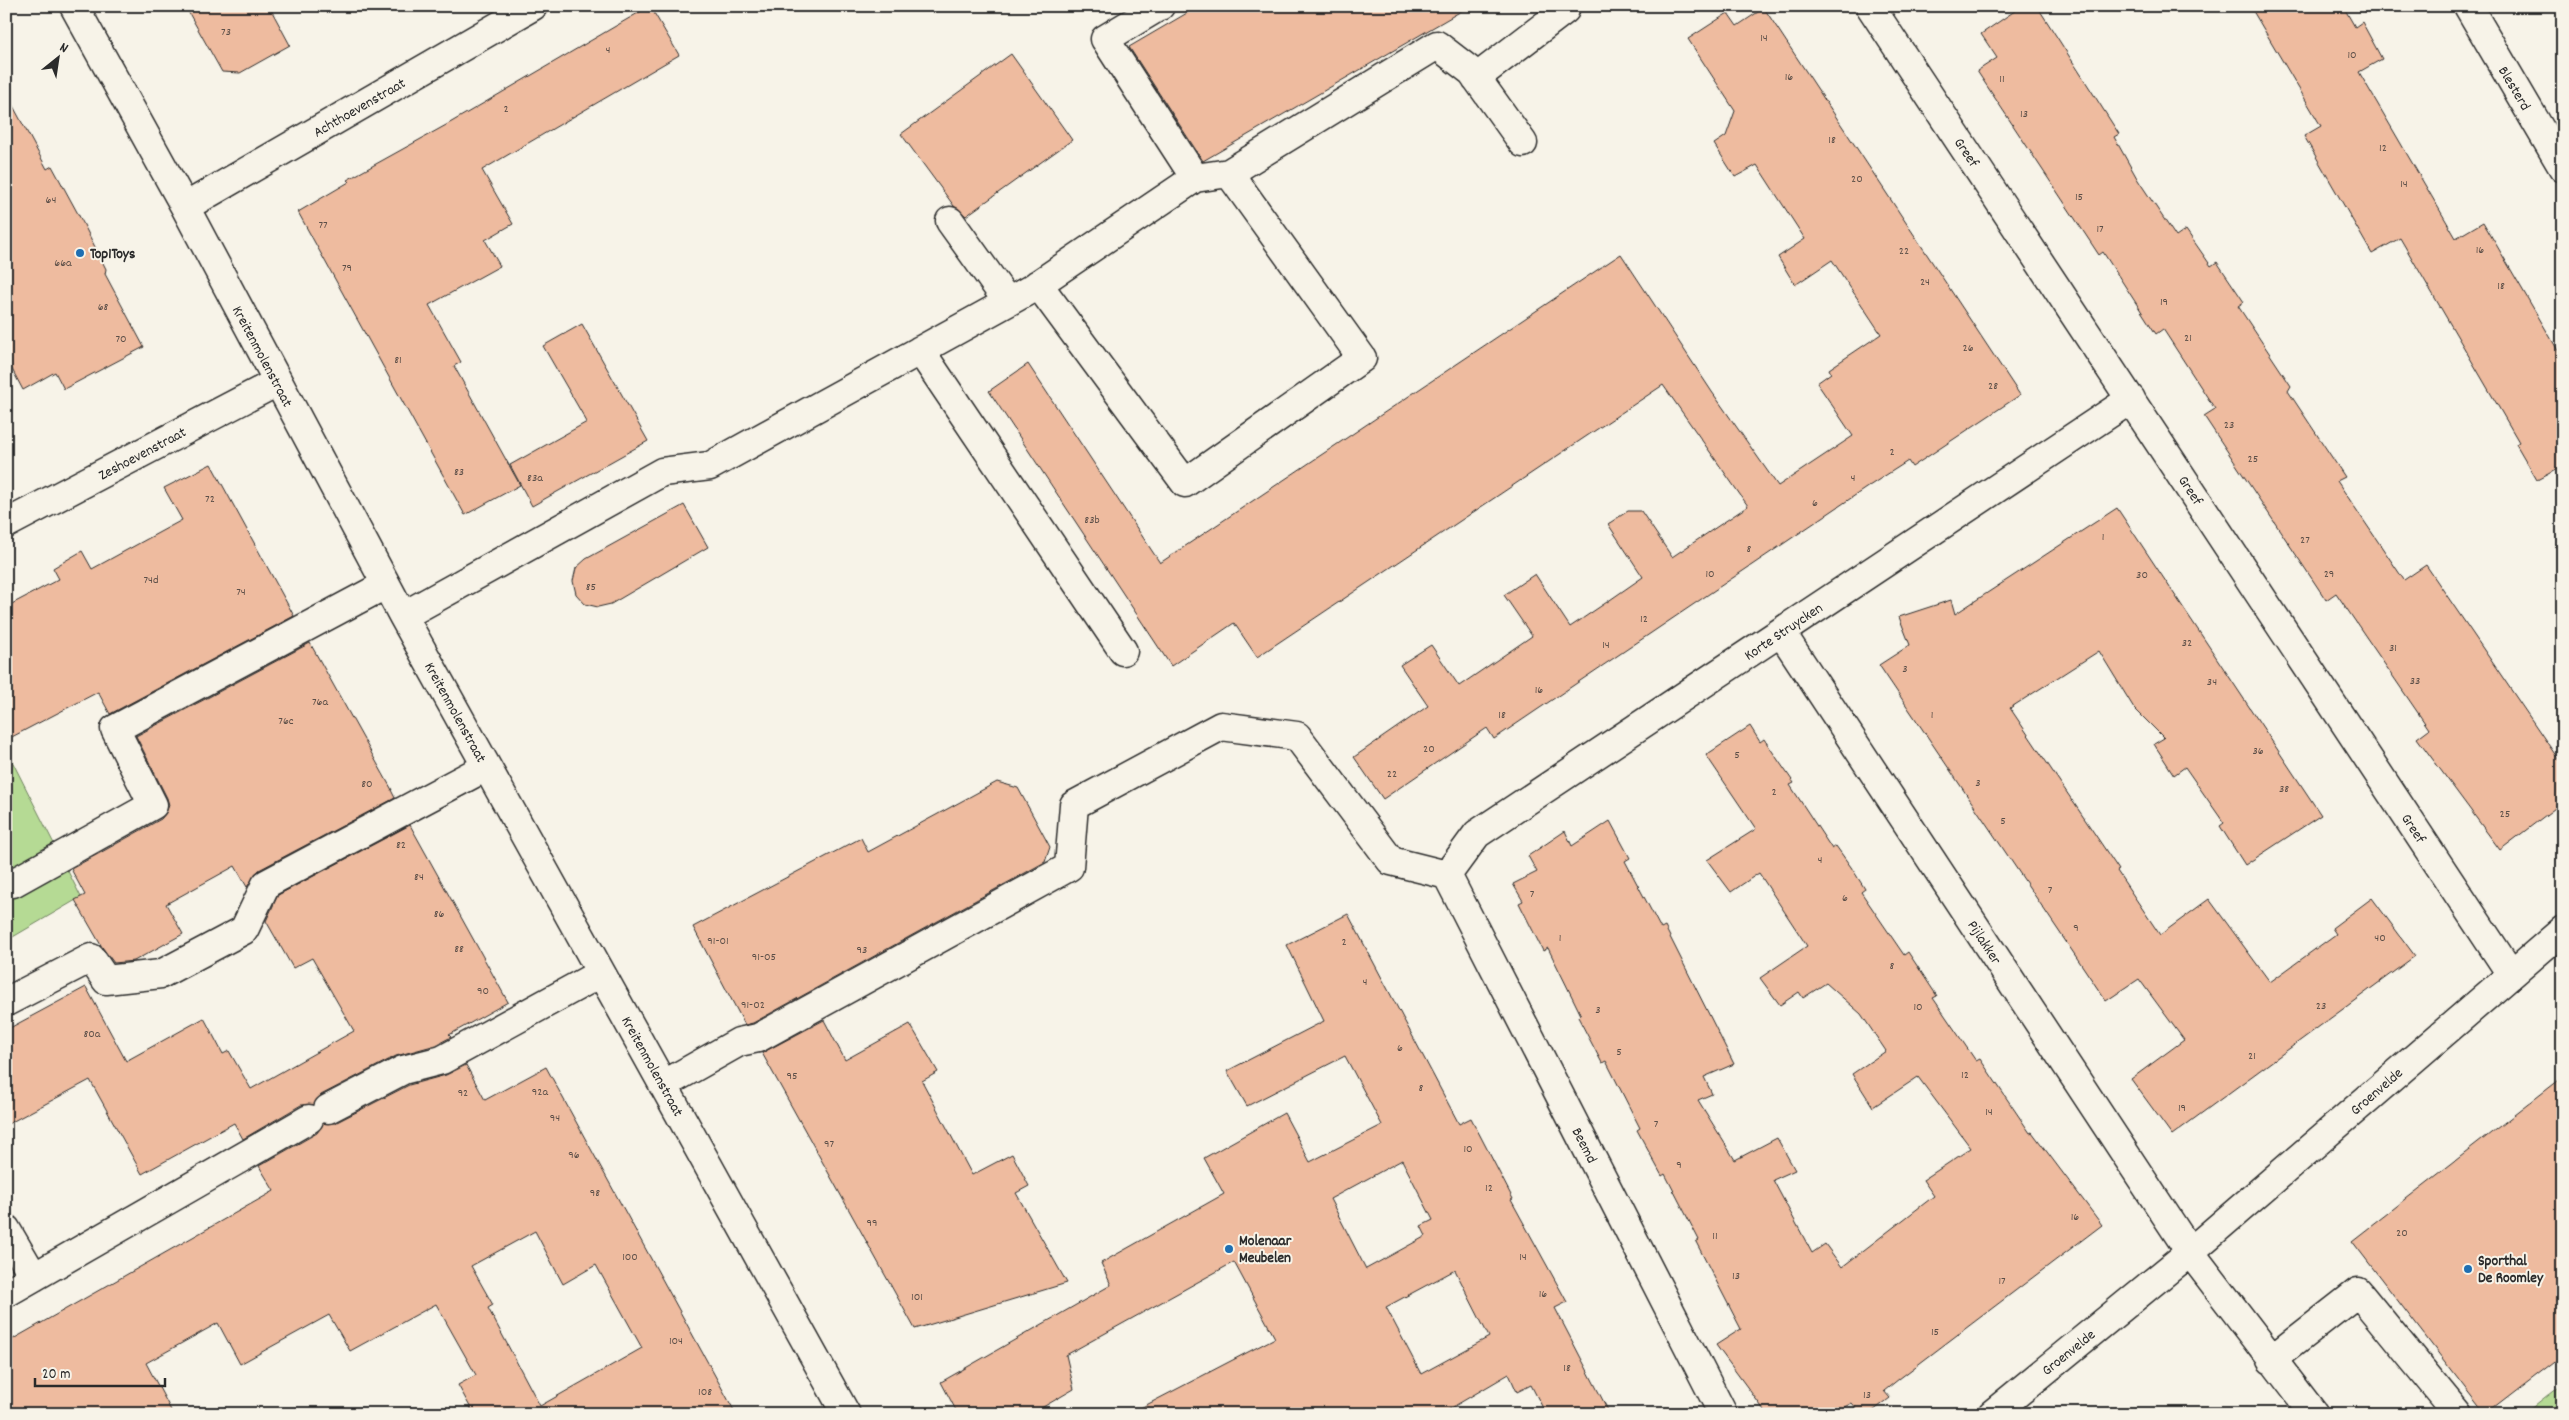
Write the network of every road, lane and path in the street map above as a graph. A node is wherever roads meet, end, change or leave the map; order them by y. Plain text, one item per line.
1 (74, 6) edge
2 (533, 6) edge
3 (1160, 6) edge
4 (1870, 6) edge
5 (2468, 6) edge
6 (1565, 10) dead end
7 (1476, 78) junction
8 (1523, 143) dead end
9 (2563, 168) edge
10 (1229, 173) junction
11 (1196, 178) junction
12 (185, 208) junction
13 (950, 220) dead end
14 (1038, 284) junction
15 (1008, 302) junction
16 (920, 350) junction
17 (277, 382) junction
18 (2131, 399) junction
19 (6, 524) edge
20 (386, 585) junction
21 (403, 616) junction
22 (1780, 632) junction
23 (1123, 651) dead end
24 (486, 767) junction
25 (1447, 875) junction
26 (13, 883) dead end
27 (2563, 930) edge
28 (600, 973) junction
29 (2511, 974) junction
30 (6, 1002) edge
31 (663, 1085) junction
32 (6, 1229) edge
33 (2190, 1252) junction
34 (34, 1277) junction
35 (6, 1293) edge
36 (2271, 1360) junction
37 (846, 1414) edge
38 (1723, 1414) edge
39 (1992, 1414) edge
40 (2314, 1414) edge
41 (2458, 1414) edge

1 - 12 street, Kreitenmolenstraat
2 - 12 street, Achthoevenstraat
3 - 11 street
4 - 18 street, Greef
5 - 9 street, Blesterd
6 - 7 street
7 - 8 street
7 - 10 street
10 - 11 street
10 - 14 street
11 - 14 street
12 - 17 street, Kreitenmolenstraat
13 - 15 street
14 - 15 street
15 - 16 street
16 - 21 street
16 - 23 street
17 - 19 street, Zeshoevenstraat
17 - 20 street, Kreitenmolenstraat
18 - 22 street, Korte Struycken
18 - 29 street, Greef
20 - 21 street, Kreitenmolenstraat
20 - 26 street
21 - 24 street, Kreitenmolenstraat
22 - 25 street, Korte Struycken
22 - 33 street, Pijlakker
24 - 28 street, Kreitenmolenstraat
24 - 30 street
25 - 31 street
25 - 38 street, Beemd
27 - 29 street, Groenvelde
28 - 31 street, Kreitenmolenstraat
28 - 34 street
29 - 33 street, Groenvelde
31 - 37 street, Kreitenmolenstraat
32 - 34 street
33 - 36 street
33 - 39 street, Groenvelde
34 - 35 street
36 - 40 street
36 - 41 street

